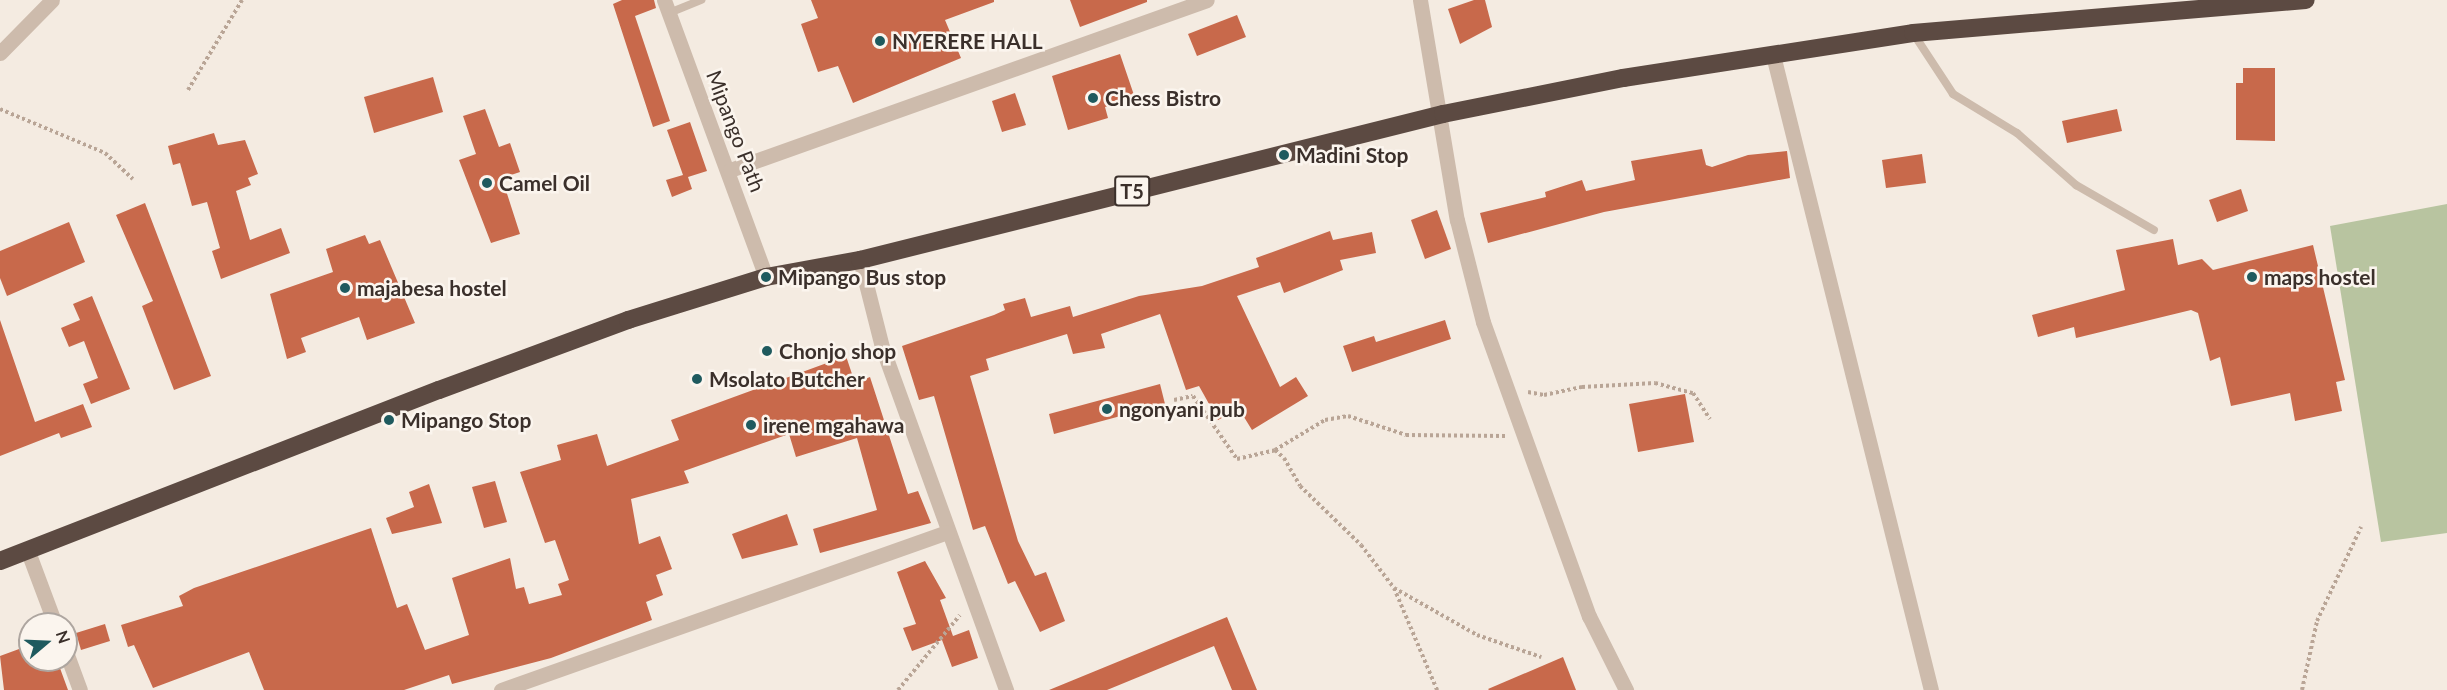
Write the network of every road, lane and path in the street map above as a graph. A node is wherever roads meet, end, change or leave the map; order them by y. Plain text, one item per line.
1 (52, 0) edge
2 (242, 0) edge
3 (702, 0) edge
4 (1207, 0) edge
5 (1420, 0) edge
6 (2306, 0) edge
7 (666, 7) edge
8 (1913, 33) junction
9 (0, 53) edge
10 (1773, 55) junction
11 (188, 90) dead end
12 (0, 109) edge
13 (1443, 114) junction
14 (730, 170) junction
15 (133, 179) dead end
16 (2154, 230) dead end
17 (860, 260) junction
18 (766, 277) junction
19 (1506, 387) junction
20 (1174, 400) dead end
21 (1710, 419) dead end
22 (1523, 433) junction
23 (1275, 450) junction
24 (2361, 527) dead end
25 (947, 532) junction
26 (27, 549) junction
27 (0, 561) edge
28 (1394, 588) junction
29 (974, 599) junction
30 (51, 612) edge
31 (1541, 657) dead end
32 (73, 672) edge
33 (80, 690) edge
34 (501, 690) edge
35 (898, 690) edge
36 (1006, 690) edge
37 (1437, 690) edge
38 (1626, 690) edge
39 (1931, 690) edge
40 (2302, 690) edge

1 - 9 street
2 - 11 path
3 - 7 lane
4 - 14 street
5 - 13 street
6 - 8 highway, T5
7 - 14 street, Mipango Path
8 - 10 highway, T5
8 - 16 lane
10 - 13 highway, T5
10 - 39 street
12 - 15 path
13 - 17 highway, T5
13 - 19 street
14 - 18 street, Mipango Path
17 - 18 highway, T5
17 - 25 street
18 - 26 highway, T5
19 - 21 path
19 - 22 street
20 - 23 path
22 - 23 path
22 - 38 street
23 - 28 path
24 - 40 path
25 - 29 street
25 - 34 street
26 - 27 highway, T5
26 - 30 street
28 - 31 path
28 - 37 path
29 - 35 path
29 - 36 street
32 - 33 street

